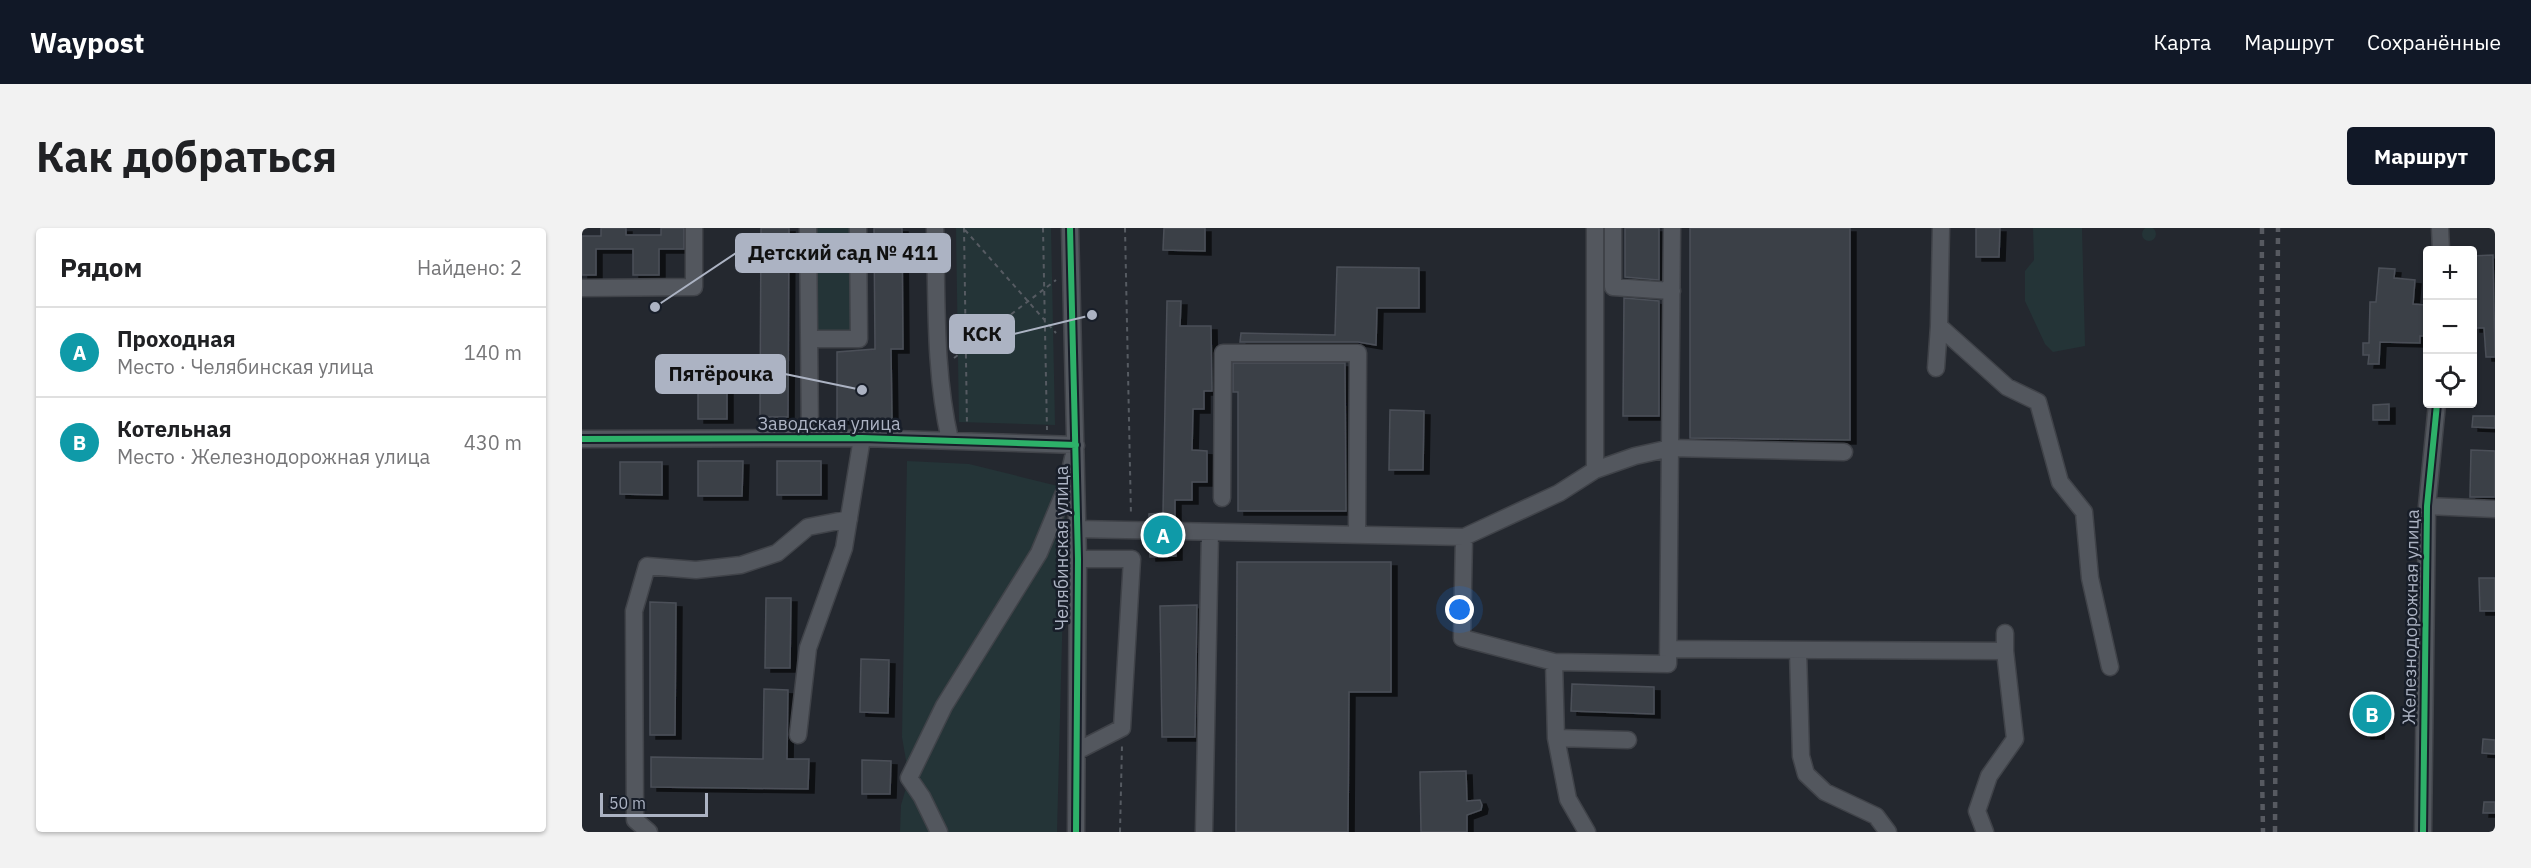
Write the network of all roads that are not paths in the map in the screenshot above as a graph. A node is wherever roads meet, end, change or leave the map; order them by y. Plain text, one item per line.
1 (694, 228) edge
2 (808, 228) edge
3 (858, 228) edge
4 (935, 228) edge
5 (1070, 228) edge
6 (1595, 228) edge
7 (1613, 228) edge
8 (1672, 228) edge
9 (1941, 228) edge
10 (2440, 228) edge
11 (2440, 246) edge
12 (582, 288) edge
13 (1672, 291) junction
14 (1939, 326) junction
15 (809, 339) junction
16 (1936, 368) dead end
17 (2437, 408) edge
18 (810, 438) junction
19 (862, 438) junction
20 (582, 439) edge
21 (950, 440) junction
22 (1076, 445) junction
23 (1671, 448) junction
24 (1844, 452) dead end
25 (1595, 470) junction
26 (1222, 498) dead end
27 (2427, 506) junction
28 (2495, 509) edge
29 (849, 519) junction
30 (1077, 529) junction
31 (1210, 532) junction
32 (1357, 534) junction
33 (1464, 537) junction
34 (1078, 559) junction
35 (2005, 633) dead end
36 (1668, 649) junction
37 (1798, 651) junction
38 (2005, 651) junction
39 (1554, 662) junction
40 (2110, 667) dead end
41 (798, 735) dead end
42 (1556, 738) junction
43 (1628, 740) dead end
44 (1077, 751) junction
45 (649, 832) edge
46 (939, 832) edge
47 (1076, 832) edge
48 (1204, 832) edge
49 (1587, 832) edge
50 (1888, 832) edge
51 (1985, 832) edge
52 (2423, 832) edge

1 - 12 street
2 - 15 street
3 - 15 street
4 - 21 street
5 - 22 street, Челябинская улица
6 - 25 street
7 - 13 street
8 - 13 street
9 - 14 street
10 - 11 street
13 - 23 street
14 - 16 street
14 - 40 street
15 - 18 street
17 - 27 street, Железнодорожная улица
18 - 19 street, Заводская улица
18 - 20 street, Заводская улица
19 - 21 street, Заводская улица
19 - 29 street
21 - 22 street, Заводская улица
22 - 30 street, Челябинская улица
22 - 46 street
23 - 24 street
23 - 25 street
23 - 36 street
25 - 33 street
26 - 32 street
27 - 28 street
27 - 52 street, Железнодорожная улица
29 - 41 street
29 - 45 street
30 - 31 street
30 - 34 street, Челябинская улица
31 - 32 street
31 - 48 street
32 - 33 street
33 - 39 street
34 - 44 street, Челябинская улица
34 - 44 street
35 - 38 street
36 - 37 street
36 - 39 street
37 - 38 street
37 - 50 street
38 - 51 street
39 - 42 street
42 - 43 street
42 - 49 street
44 - 47 street, Челябинская улица

